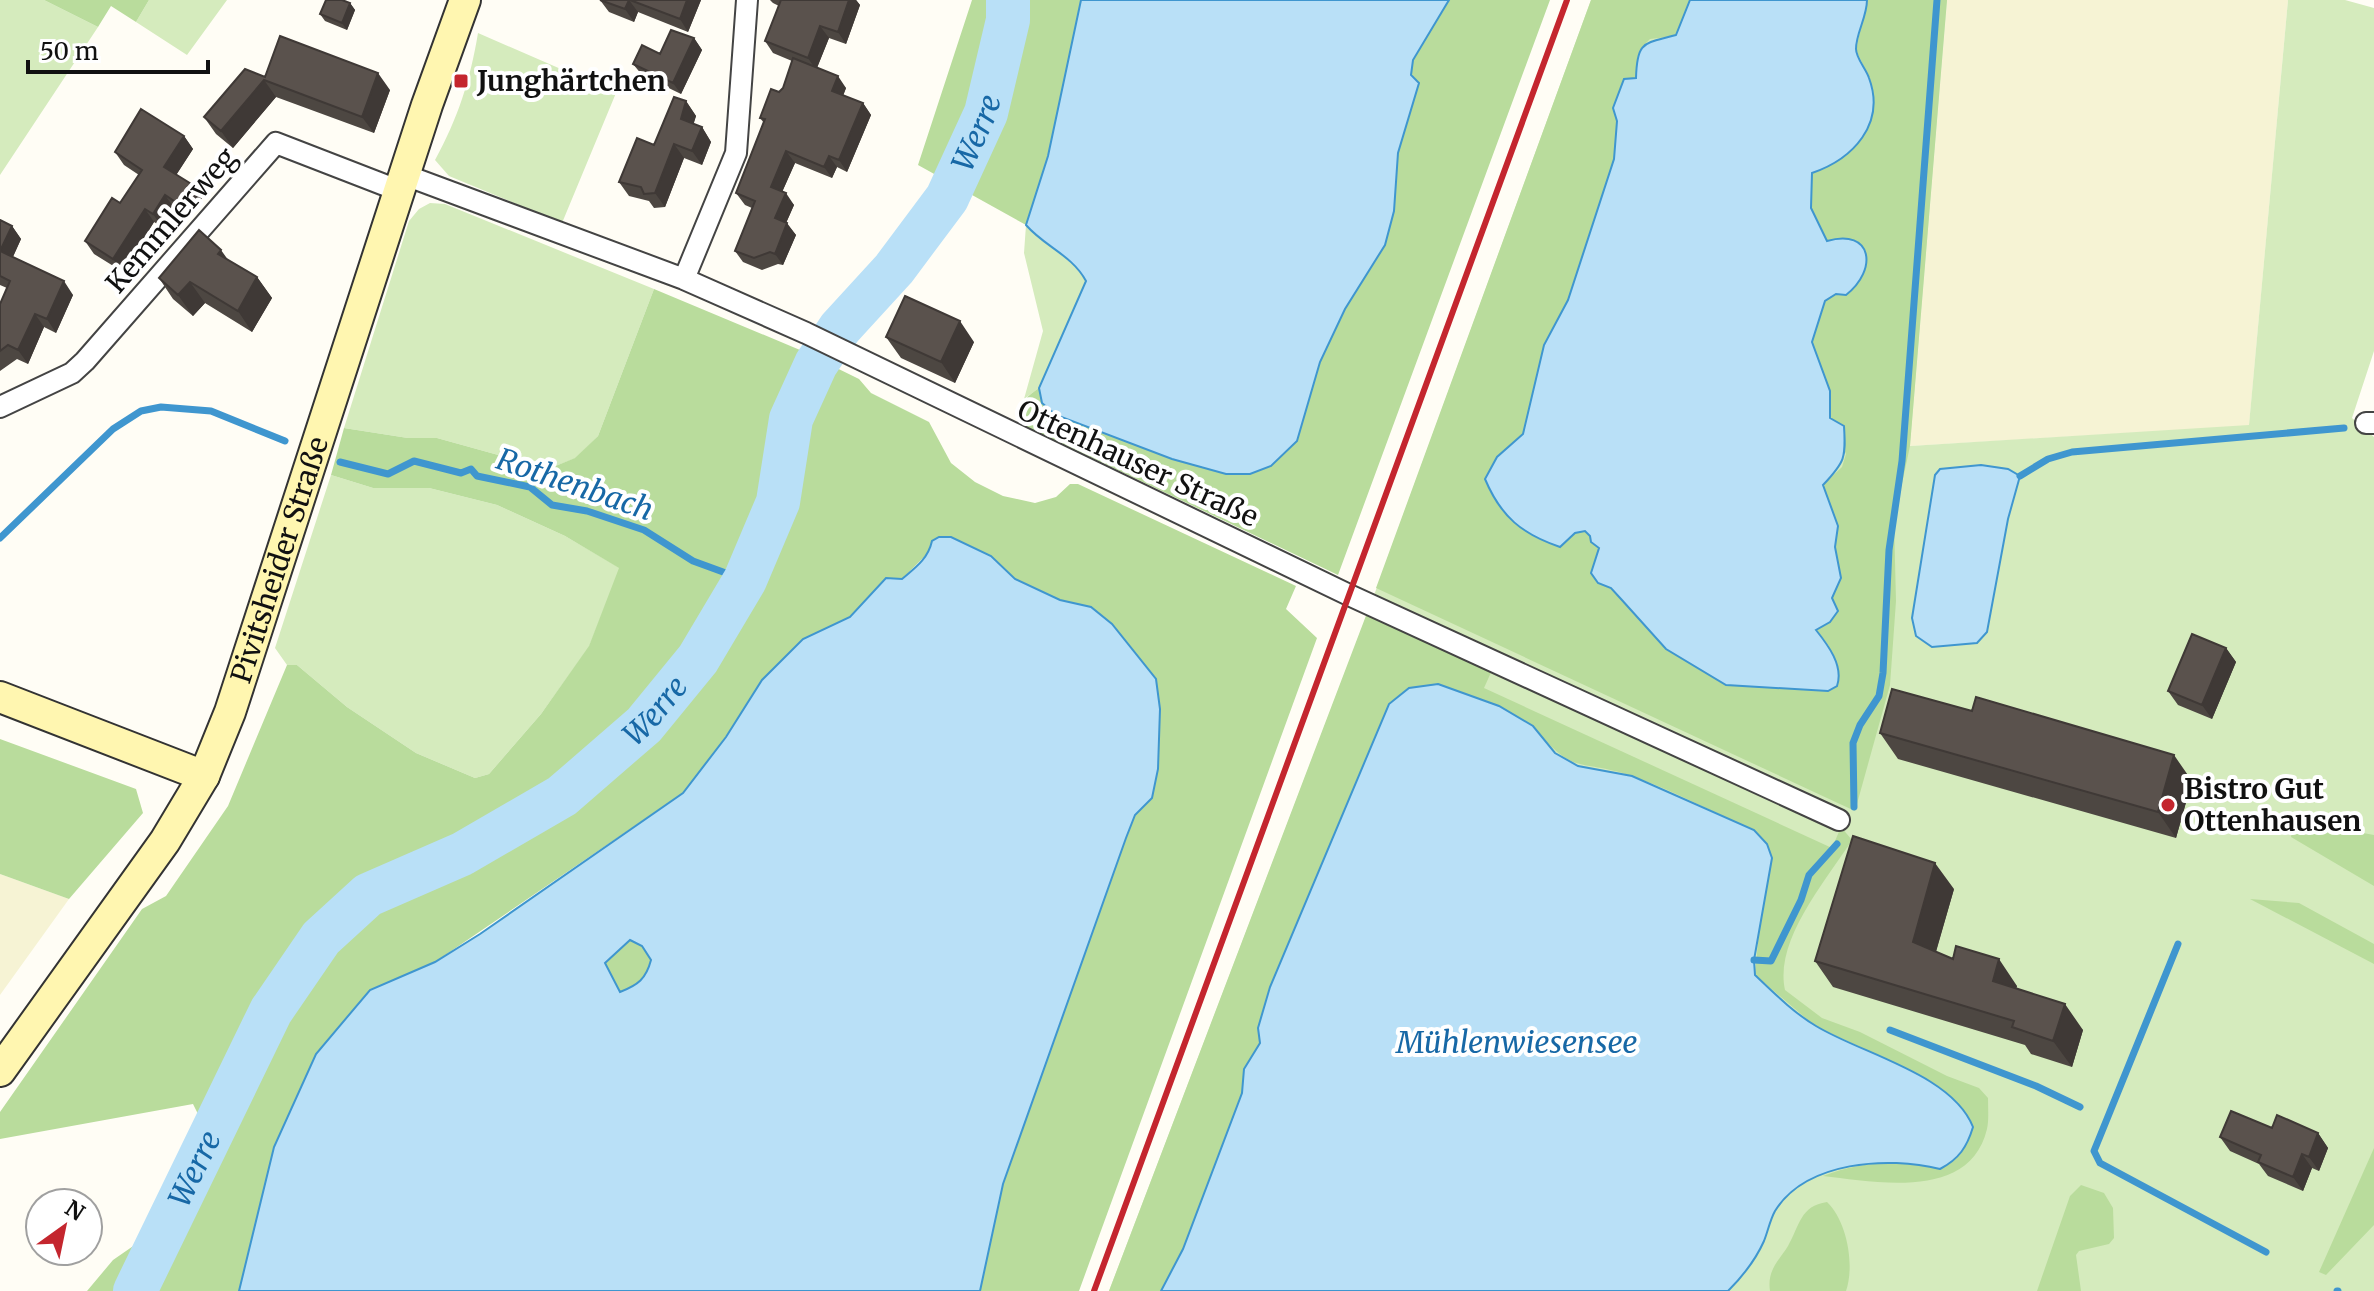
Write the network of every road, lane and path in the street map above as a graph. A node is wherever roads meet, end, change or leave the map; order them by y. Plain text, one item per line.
1 (465, 0) edge
2 (747, 0) edge
3 (402, 183) junction
4 (684, 279) junction
5 (0, 407) edge
6 (0, 697) edge
7 (204, 776) junction
8 (1839, 820) dead end
9 (0, 1071) edge

1 - 3 main road, Pivitsheider Straße
2 - 4 street
3 - 4 street, Ottenhauser Straße
3 - 5 street, Kemmlerweg
3 - 7 main road, Pivitsheider Straße
4 - 8 street, Ottenhauser Straße
6 - 7 main road
7 - 9 main road, Pivitsheider Straße

